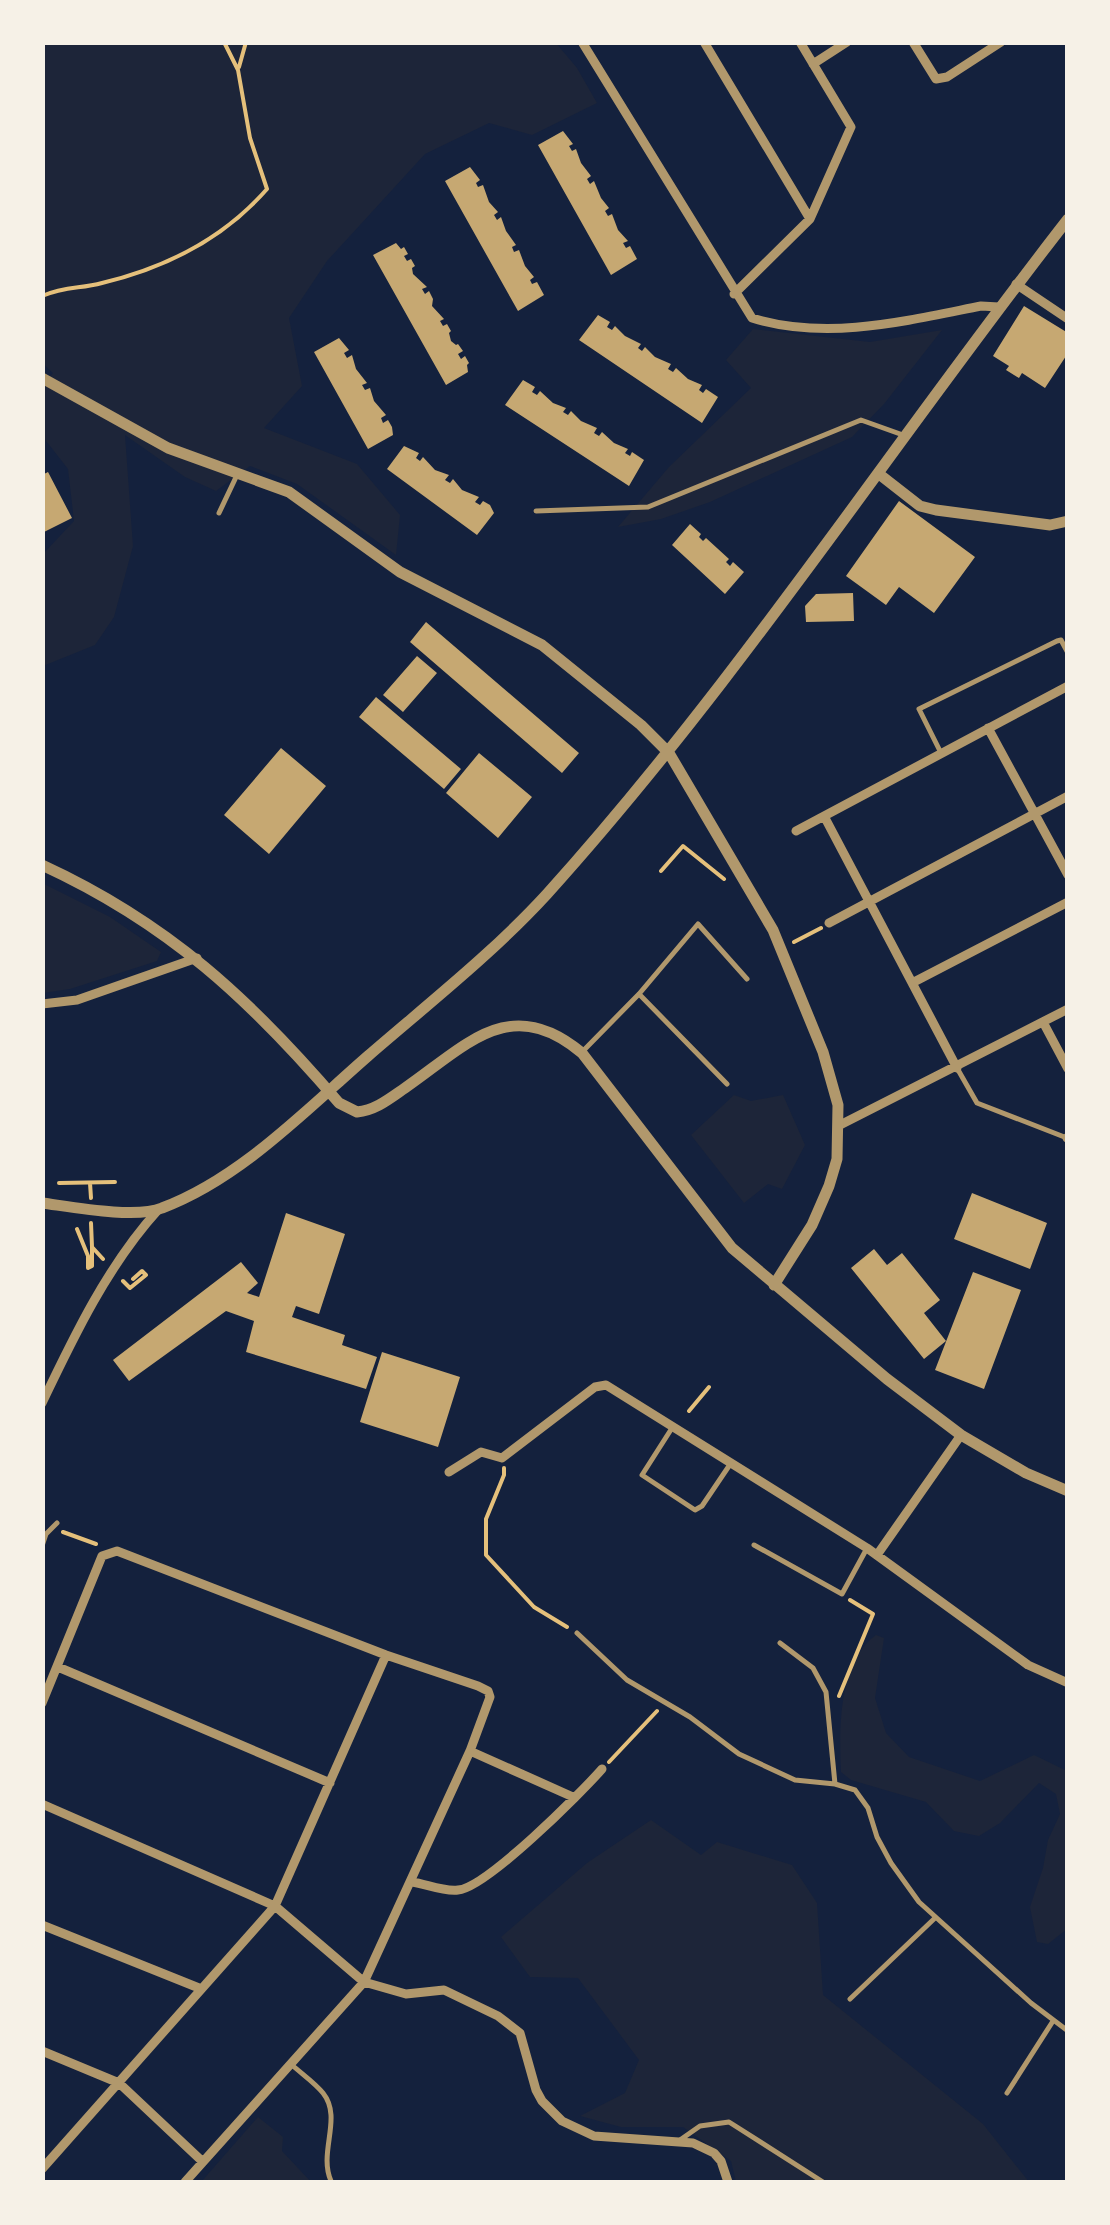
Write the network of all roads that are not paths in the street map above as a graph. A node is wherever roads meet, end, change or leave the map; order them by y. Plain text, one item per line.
1 (582, 42) edge
2 (704, 42) edge
3 (800, 42) edge
4 (847, 42) edge
5 (914, 42) edge
6 (1001, 42) edge
7 (813, 64) junction
8 (1068, 218) edge
9 (810, 219) junction
10 (1016, 284) junction
11 (734, 294) junction
12 (999, 307) junction
13 (1068, 320) edge
14 (42, 378) edge
15 (905, 436) junction
16 (238, 472) junction
17 (879, 474) junction
18 (536, 512) dead end
19 (219, 513) dead end
20 (1068, 521) edge
21 (1068, 652) edge
22 (1068, 686) edge
23 (988, 728) junction
24 (669, 753) junction
25 (942, 753) junction
26 (1068, 796) edge
27 (1034, 814) junction
28 (824, 816) junction
29 (796, 831) dead end
30 (42, 865) edge
31 (1068, 876) edge
32 (870, 901) junction
33 (1068, 902) edge
34 (829, 923) road end
35 (197, 958) junction
36 (748, 979) dead end
37 (912, 984) junction
38 (639, 994) junction
39 (42, 1004) edge
40 (1068, 1009) edge
41 (1043, 1022) junction
42 (582, 1052) junction
43 (958, 1068) junction
44 (1068, 1068) edge
45 (727, 1084) dead end
46 (328, 1090) junction
47 (840, 1125) junction
48 (1067, 1138) edge
49 (42, 1203) edge
50 (158, 1210) junction
51 (774, 1285) junction
52 (42, 1403) edge
53 (674, 1426) junction
54 (962, 1435) junction
55 (731, 1463) junction
56 (449, 1472) dead end
57 (1068, 1491) edge
58 (56, 1523) dead end
59 (754, 1545) dead end
60 (42, 1546) edge
61 (866, 1548) junction
62 (876, 1556) junction
63 (577, 1633) road end
64 (780, 1642) dead end
65 (386, 1655) junction
66 (58, 1667) junction
67 (1068, 1683) edge
68 (42, 1703) edge
69 (470, 1752) junction
70 (602, 1769) road end
71 (330, 1783) junction
72 (835, 1784) junction
73 (573, 1797) junction
74 (42, 1804) edge
75 (412, 1882) junction
76 (275, 1906) junction
77 (935, 1918) junction
78 (42, 1925) edge
79 (364, 1982) junction
80 (199, 1988) junction
81 (850, 1999) dead end
82 (1053, 2021) junction
83 (1068, 2032) edge
84 (42, 2051) edge
85 (290, 2063) junction
86 (119, 2083) junction
87 (1007, 2092) dead end
88 (680, 2140) junction
89 (203, 2162) junction
90 (42, 2168) edge
91 (331, 2181) edge
92 (185, 2182) edge
93 (728, 2182) edge
94 (823, 2182) edge

1 - 11 street
2 - 9 street
3 - 7 street
4 - 7 street
5 - 6 street
7 - 9 street
8 - 10 street
9 - 11 street
10 - 12 street
10 - 13 street
11 - 12 street
12 - 15 street
14 - 16 street
15 - 17 street
15 - 18 lane
16 - 19 lane
16 - 24 street
17 - 20 street
17 - 24 street
21 - 25 lane
22 - 23 street
23 - 25 street
23 - 27 street
24 - 46 street
24 - 47 street
25 - 28 street
26 - 27 street
27 - 31 street
27 - 32 street
28 - 29 street
28 - 32 street
30 - 35 street
32 - 34 street
32 - 37 street
33 - 37 street
35 - 39 street
35 - 46 street
36 - 38 lane
37 - 43 street
38 - 42 lane
38 - 45 lane
40 - 41 street
41 - 43 street
41 - 44 street
42 - 46 street
42 - 51 street
43 - 47 street
43 - 48 lane
46 - 50 street
47 - 51 street
49 - 50 street
50 - 52 street
51 - 54 street
53 - 55 street
53 - 55 lane
53 - 56 street
54 - 57 street
54 - 62 street
55 - 61 street
58 - 60 lane
59 - 61 lane
61 - 62 street
62 - 67 street
63 - 72 lane
64 - 72 lane
65 - 66 street
65 - 69 street
65 - 71 street
66 - 68 street
66 - 71 street
69 - 73 street
69 - 75 street
70 - 73 street
71 - 76 street
72 - 77 lane
73 - 75 street
74 - 76 street
75 - 79 street
76 - 79 street
76 - 80 street
77 - 81 lane
77 - 82 lane
78 - 80 street
79 - 85 street
79 - 88 street
80 - 86 street
82 - 83 lane
82 - 87 lane
84 - 86 street
85 - 89 street
85 - 91 lane
86 - 89 street
86 - 90 street
88 - 93 street
88 - 94 lane
89 - 92 street

